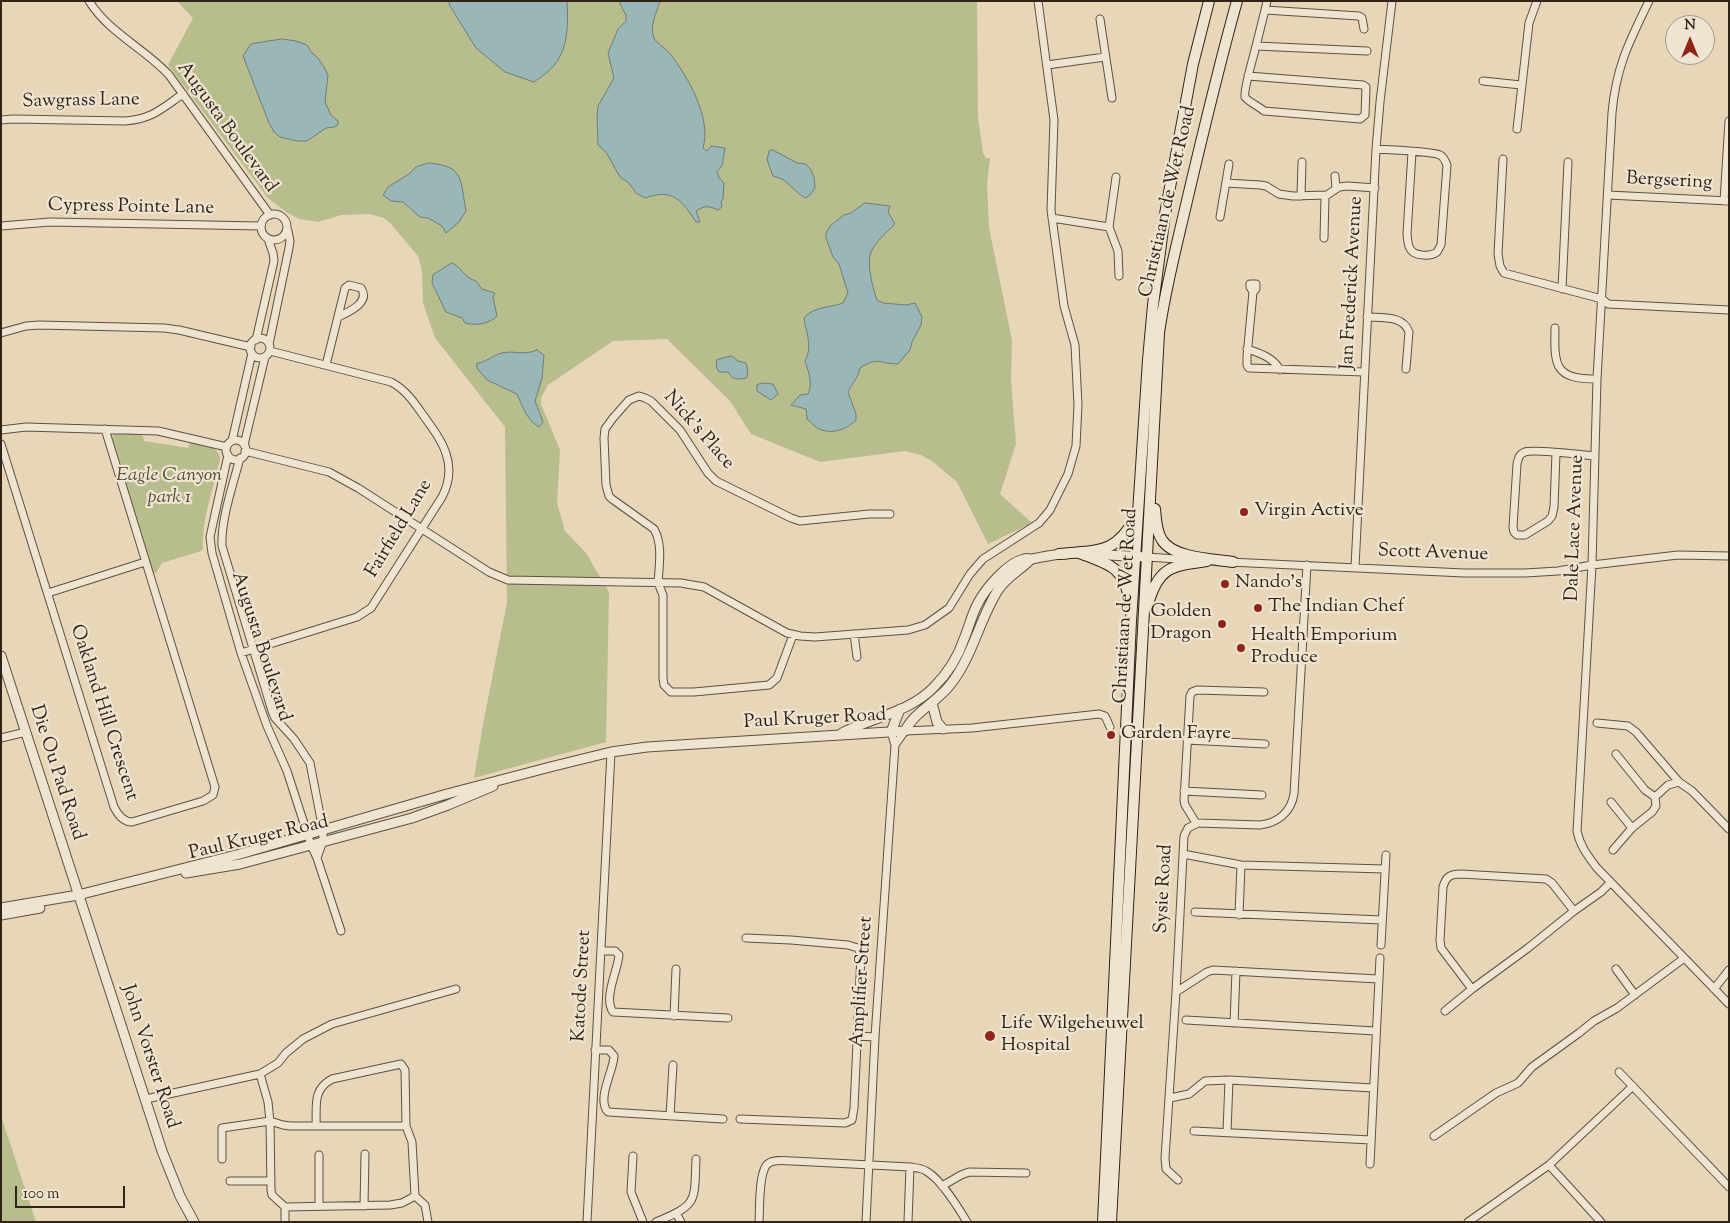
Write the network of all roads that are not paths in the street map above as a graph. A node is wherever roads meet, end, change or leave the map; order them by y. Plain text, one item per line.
1 (90, 1) edge
2 (1038, 1) edge
3 (1209, 1) edge
4 (1237, 1) edge
5 (1267, 1) edge
6 (1392, 1) edge
7 (1537, 1) edge
8 (1649, 1) edge
9 (1265, 10) junction
10 (1100, 19) dead end
11 (1364, 29) dead end
12 (1256, 46) junction
13 (1367, 51) dead end
14 (1105, 57) junction
15 (1047, 65) junction
16 (1248, 76) junction
17 (1483, 81) dead end
18 (1521, 85) junction
19 (183, 94) junction
20 (1112, 98) dead end
21 (1, 120) edge
22 (1729, 121) edge
23 (1517, 130) dead end
24 (1376, 149) junction
25 (1412, 152) junction
26 (1503, 159) dead end
27 (1302, 162) dead end
28 (1568, 162) dead end
29 (1228, 164) dead end
30 (1335, 176) dead end
31 (1116, 177) dead end
32 (1226, 183) junction
33 (1374, 188) junction
34 (1336, 189) junction
35 (1608, 195) junction
36 (1301, 196) junction
37 (1325, 196) junction
38 (1727, 201) edge
39 (270, 215) junction
40 (1220, 217) dead end
41 (1052, 218) junction
42 (1, 226) edge
43 (261, 226) junction
44 (1110, 227) junction
45 (288, 230) junction
46 (1324, 238) dead end
47 (268, 239) junction
48 (1119, 276) dead end
49 (1562, 289) junction
50 (1253, 292) dead end
51 (1602, 299) junction
52 (1729, 310) edge
53 (338, 317) junction
54 (1367, 317) junction
55 (1554, 328) dead end
56 (1, 333) edge
57 (256, 340) junction
58 (1248, 349) junction
59 (251, 350) junction
60 (268, 351) junction
61 (326, 365) junction
62 (1406, 369) dead end
63 (1280, 370) junction
64 (1364, 372) junction
65 (1598, 380) junction
66 (104, 429) junction
67 (1, 430) edge
68 (1, 444) edge
69 (229, 447) junction
70 (245, 448) junction
71 (1556, 453) junction
72 (1596, 456) junction
73 (240, 458) junction
74 (1152, 470) junction
75 (890, 514) dead end
76 (1137, 516) junction
77 (421, 529) junction
78 (1059, 554) junction
79 (1079, 554) junction
80 (1136, 556) junction
81 (1729, 556) edge
82 (1147, 557) junction
83 (1031, 559) junction
84 (1208, 561) junction
85 (146, 562) junction
86 (1233, 562) junction
87 (1592, 564) junction
88 (1307, 565) junction
89 (1355, 567) junction
90 (658, 583) junction
91 (48, 593) junction
92 (1131, 621) junction
93 (1143, 621) junction
94 (854, 634) junction
95 (793, 635) junction
96 (253, 649) junction
97 (241, 653) junction
98 (1, 656) edge
99 (857, 657) dead end
100 (1264, 692) dead end
101 (932, 703) junction
102 (900, 709) junction
103 (1597, 723) dead end
104 (1110, 727) dead end
105 (943, 729) junction
106 (905, 731) junction
107 (26, 732) junction
108 (891, 732) junction
109 (839, 734) junction
110 (1, 738) edge
111 (1187, 740) junction
112 (1265, 744) dead end
113 (895, 745) junction
114 (612, 752) junction
115 (1616, 754) dead end
116 (518, 775) junction
117 (1679, 782) junction
118 (1184, 791) junction
119 (1262, 795) dead end
120 (1654, 798) junction
121 (1611, 802) dead end
122 (1196, 823) junction
123 (1632, 828) junction
124 (1729, 828) edge
125 (323, 830) junction
126 (308, 835) junction
127 (323, 841) junction
128 (310, 845) junction
129 (1613, 850) dead end
130 (1183, 854) junction
131 (1386, 855) dead end
132 (318, 858) junction
133 (1241, 864) junction
134 (1385, 869) junction
135 (1610, 883) junction
136 (79, 897) junction
137 (1, 908) edge
138 (1574, 911) junction
139 (1195, 912) dead end
140 (1, 915) edge
141 (1239, 915) junction
142 (1382, 920) junction
143 (341, 931) dead end
144 (746, 938) dead end
145 (1381, 945) dead end
146 (601, 951) junction
147 (1380, 958) dead end
148 (1684, 959) junction
149 (676, 969) dead end
150 (1616, 969) dead end
151 (1729, 970) edge
152 (1236, 971) junction
153 (1378, 979) junction
154 (456, 989) dead end
155 (1472, 989) junction
156 (1714, 989) junction
157 (1176, 992) junction
158 (1635, 995) junction
159 (1729, 1004) edge
160 (1445, 1011) dead end
161 (674, 1016) junction
162 (728, 1018) dead end
163 (1186, 1020) dead end
164 (1234, 1023) junction
165 (1375, 1031) junction
166 (857, 1036) junction
167 (876, 1037) junction
168 (595, 1050) junction
169 (673, 1064) dead end
170 (1619, 1072) dead end
171 (260, 1074) junction
172 (1229, 1080) junction
173 (1633, 1086) junction
174 (1373, 1088) junction
175 (146, 1098) junction
176 (1170, 1098) junction
177 (670, 1116) junction
178 (723, 1119) dead end
179 (740, 1119) dead end
180 (270, 1121) junction
181 (316, 1125) junction
182 (406, 1126) junction
183 (1194, 1131) dead end
184 (1227, 1132) junction
185 (1434, 1136) dead end
186 (1371, 1140) junction
187 (365, 1154) dead end
188 (318, 1155) dead end
189 (632, 1156) dead end
190 (222, 1159) dead end
191 (696, 1159) dead end
192 (1370, 1164) dead end
193 (869, 1165) junction
194 (1549, 1165) junction
195 (910, 1167) junction
196 (1026, 1173) dead end
197 (1178, 1180) dead end
198 (230, 1181) dead end
199 (270, 1181) junction
200 (942, 1186) junction
201 (1729, 1187) edge
202 (415, 1196) junction
203 (319, 1206) junction
204 (364, 1206) junction
205 (285, 1207) junction
206 (676, 1213) junction
207 (194, 1222) edge
208 (285, 1222) edge
209 (428, 1222) edge
210 (587, 1222) edge
211 (642, 1222) edge
212 (656, 1222) edge
213 (681, 1222) edge
214 (759, 1222) edge
215 (866, 1222) edge
216 (908, 1222) edge
217 (967, 1222) edge
218 (1103, 1222) edge
219 (1111, 1222) edge
220 (1468, 1222) edge
221 (1601, 1222) edge

1 - 19 street, Augusta Boulevard
2 - 15 street
3 - 76 main road, Christiaan de Wet Road
4 - 74 main road, Christiaan de Wet Road
5 - 9 street
6 - 24 street, Jan Frederick Avenue
7 - 18 street
8 - 35 street, Dale Lace Avenue
9 - 11 street
9 - 12 street
10 - 14 street
12 - 13 street
12 - 16 street
14 - 15 street
14 - 20 street
15 - 41 street
16 - 16 street
17 - 18 street
18 - 23 street
19 - 21 street, Sawgrass Lane
19 - 39 street, Augusta Boulevard
22 - 38 street
24 - 25 street
24 - 33 street, Jan Frederick Avenue
25 - 25 street
26 - 49 street
27 - 36 street
28 - 49 street
29 - 32 street
30 - 34 street
31 - 44 street
32 - 36 street
32 - 40 street
33 - 34 street
33 - 54 street, Jan Frederick Avenue
34 - 37 street
35 - 38 street, Bergsering
35 - 51 street, Dale Lace Avenue
36 - 37 street
37 - 46 street
39 - 43 street
39 - 45 street
41 - 44 street
41 - 94 street
42 - 43 street, Cypress Pointe Lane
43 - 47 street
44 - 48 street
45 - 47 street
45 - 60 street
47 - 57 street
49 - 51 street
50 - 58 street
51 - 52 street
51 - 65 street, Dale Lace Avenue
53 - 53 street
53 - 61 street
54 - 62 street
54 - 64 street, Jan Frederick Avenue
55 - 65 street
56 - 59 street
57 - 59 street
57 - 60 street
58 - 63 street
58 - 63 street
59 - 60 street
59 - 69 street, Augusta Boulevard
60 - 61 street, Fairfield Lane
60 - 70 street
61 - 77 street, Fairfield Lane
63 - 64 street
64 - 89 street, Jan Frederick Avenue
65 - 72 street, Dale Lace Avenue
66 - 67 street
66 - 69 street
66 - 85 street, Oakland Hill Crescent
68 - 91 street, Oakland Hill Crescent
69 - 70 street
69 - 73 street
69 - 97 street, Augusta Boulevard
70 - 73 street
70 - 77 street
71 - 71 street
71 - 72 street
72 - 87 street, Dale Lace Avenue
73 - 96 street, Augusta Boulevard
74 - 82 main road, Christiaan de Wet Road
74 - 86 main road
75 - 90 street, Nick’s Place
76 - 78 main road
76 - 80 main road, Christiaan de Wet Road
77 - 90 street
77 - 96 street, Fairfield Lane
78 - 79 street
78 - 83 street
79 - 80 street
79 - 92 main road
80 - 82 street, Scott Avenue
80 - 92 main road, Christiaan de Wet Road
81 - 87 street, Scott Avenue
82 - 84 street, Scott Avenue
82 - 93 main road, Christiaan de Wet Road
83 - 101 street
83 - 102 street
84 - 86 street, Scott Avenue
84 - 93 main road
85 - 91 street
85 - 91 street, Oakland Hill Crescent
86 - 88 street, Scott Avenue
87 - 89 street, Scott Avenue
87 - 135 street, Dale Lace Avenue
88 - 89 street, Scott Avenue
88 - 122 street, Sysie Road
90 - 95 street
90 - 95 street
92 - 218 main road, Christiaan de Wet Road
93 - 219 main road, Christiaan de Wet Road
94 - 95 street
94 - 99 street
96 - 97 street, Fairfield Lane
96 - 125 street, Augusta Boulevard
97 - 126 street, Augusta Boulevard
98 - 107 street, Die Ou Pad Road
100 - 111 street
101 - 105 street
101 - 106 street
102 - 108 street
102 - 109 street
103 - 117 street
104 - 105 street, Paul Kruger Road
105 - 106 street, Paul Kruger Road
106 - 108 street, Paul Kruger Road
106 - 113 street
107 - 110 street
107 - 136 street, Die Ou Pad Road
108 - 109 street, Paul Kruger Road
108 - 113 street, Amplifier Street
109 - 114 street, Paul Kruger Road
111 - 112 street
111 - 118 street
113 - 167 street, Amplifier Street
114 - 116 street, Paul Kruger Road
114 - 146 street, Katode Street
115 - 120 street
116 - 125 street, Paul Kruger Road
116 - 127 street, Paul Kruger Road
117 - 120 street
117 - 124 street
118 - 119 street
118 - 122 street
120 - 123 street
121 - 123 street
122 - 130 street, Sysie Road
123 - 129 street
125 - 126 street, Paul Kruger Road
125 - 127 street, Augusta Boulevard
126 - 128 street, Augusta Boulevard
126 - 136 street, Paul Kruger Road
127 - 128 street, Paul Kruger Road
127 - 132 street, Augusta Boulevard
128 - 132 street
128 - 136 street, Paul Kruger Road
130 - 133 street
130 - 157 street, Sysie Road
131 - 134 street
132 - 143 street
133 - 134 street
133 - 141 street
134 - 142 street
135 - 138 street
135 - 148 street, Dale Lace Avenue
136 - 137 street, Paul Kruger Road
136 - 140 street, Paul Kruger Road
136 - 175 street, John Vorster Road
138 - 155 street
138 - 155 street
139 - 141 street
141 - 142 street
142 - 145 street
144 - 166 street
146 - 161 street
146 - 168 street, Katode Street
147 - 153 street
148 - 156 street, Dale Lace Avenue
148 - 158 street
149 - 161 street
150 - 158 street
151 - 156 street
152 - 153 street
152 - 157 street
152 - 164 street
153 - 165 street
154 - 171 street
155 - 160 street
156 - 159 street, Dale Lace Avenue
157 - 176 street, Sysie Road
158 - 185 street
161 - 162 street
163 - 164 street
164 - 165 street
165 - 174 street
166 - 167 street
166 - 179 street
167 - 193 street, Amplifier Street
168 - 177 street
168 - 210 street, Katode Street
169 - 177 street
170 - 173 street
171 - 175 street
171 - 180 street
172 - 174 street
172 - 176 street
172 - 184 street
173 - 194 street
173 - 201 street
174 - 186 street
175 - 207 street, John Vorster Road
176 - 197 street, Sysie Road
177 - 178 street
180 - 181 street
180 - 190 street
180 - 199 street
181 - 182 street
181 - 182 street
182 - 202 street
183 - 184 street
184 - 186 street
186 - 192 street
187 - 204 street
188 - 203 street
189 - 211 street
191 - 206 street
193 - 195 street
193 - 214 street
193 - 215 street, Amplifier Street
194 - 220 street
194 - 221 street
195 - 200 street
195 - 216 street
196 - 200 street
198 - 199 street
199 - 205 street
200 - 217 street
202 - 204 street
202 - 209 street
203 - 204 street
203 - 205 street
205 - 208 street
206 - 212 street
206 - 213 street

